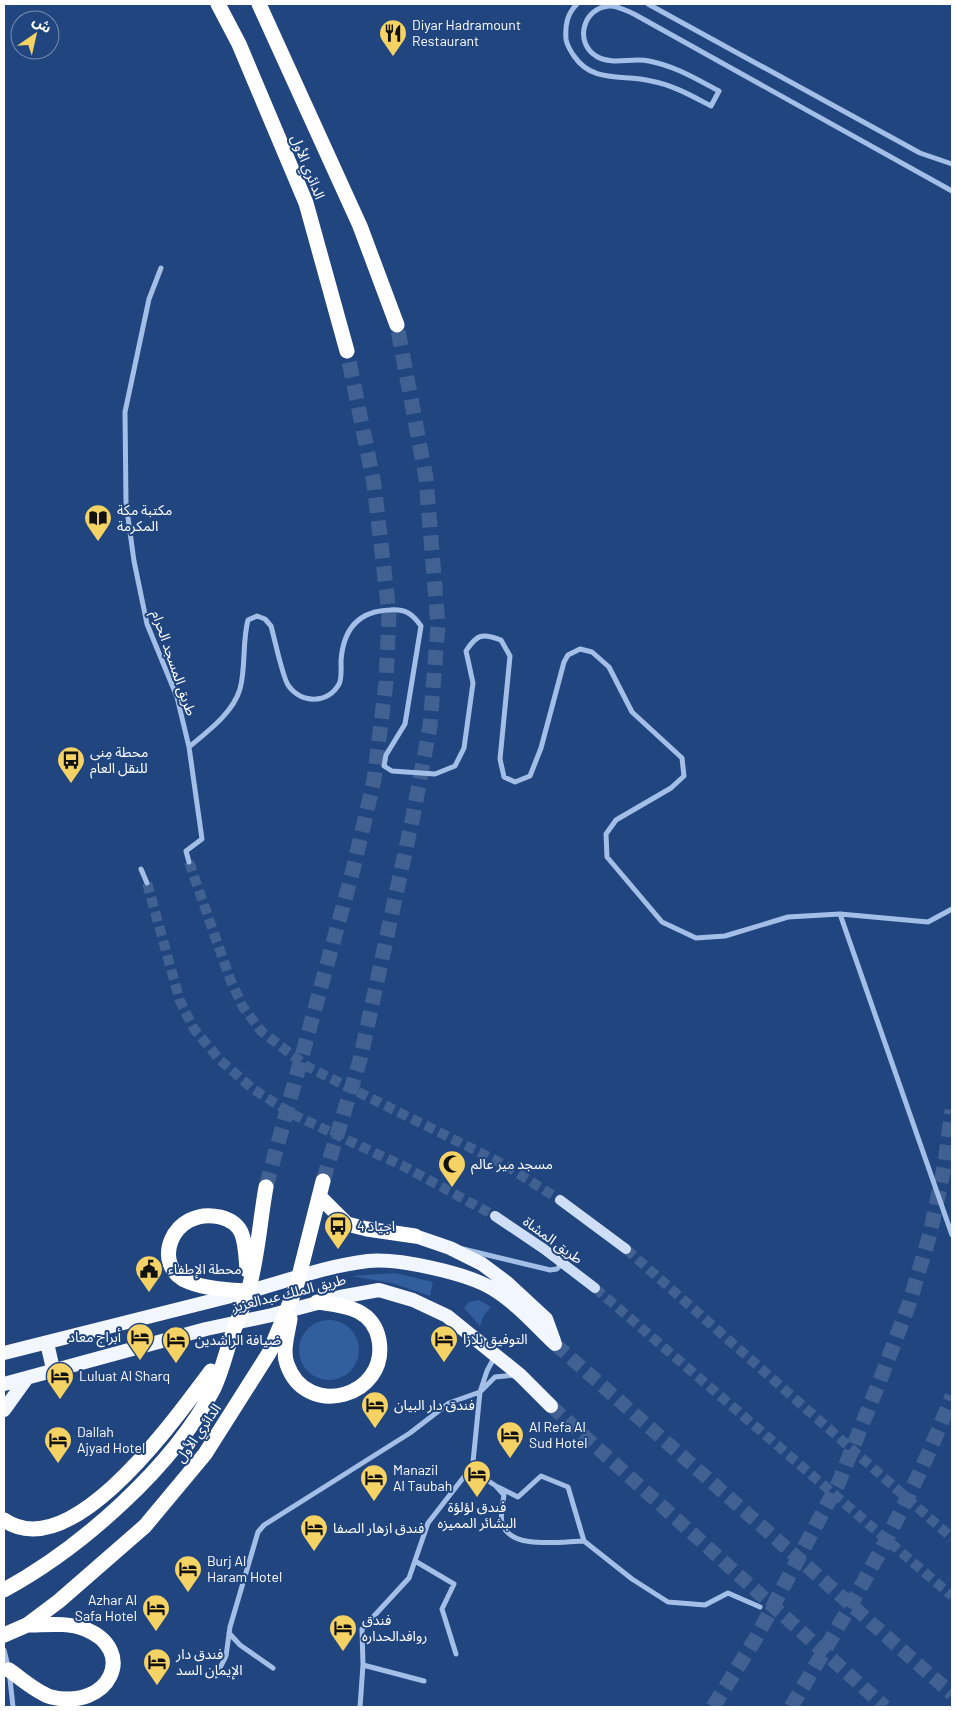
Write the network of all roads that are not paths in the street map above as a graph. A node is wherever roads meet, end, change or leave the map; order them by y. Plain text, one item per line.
1 (218, 4) edge
2 (258, 4) edge
3 (577, 4) edge
4 (648, 4) edge
5 (952, 164) edge
6 (952, 191) edge
7 (161, 268) dead end
8 (397, 326) tunnel mouth
9 (347, 351) tunnel mouth
10 (189, 747) junction
11 (189, 862) tunnel mouth
12 (142, 869) dead end
13 (147, 883) tunnel mouth
14 (952, 909) edge
15 (840, 914) junction
16 (323, 1181) tunnel mouth
17 (266, 1187) tunnel mouth
18 (320, 1198) junction
19 (560, 1200) tunnel mouth
20 (495, 1216) tunnel mouth
21 (952, 1235) edge
22 (415, 1236) joint
23 (450, 1248) junction
24 (626, 1249) tunnel mouth
25 (562, 1263) junction
26 (296, 1288) junction
27 (595, 1288) tunnel mouth
28 (249, 1289) junction
29 (317, 1302) junction
30 (233, 1333) junction
31 (47, 1342) junction
32 (4, 1354) edge
33 (496, 1354) junction
34 (53, 1369) junction
35 (211, 1371) joint
36 (520, 1375) junction
37 (28, 1378) junction
38 (4, 1384) edge
39 (480, 1392) junction
40 (551, 1406) tunnel mouth
41 (4, 1410) edge
42 (470, 1469) junction
43 (496, 1486) junction
44 (4, 1520) edge
45 (584, 1541) junction
46 (415, 1561) junction
47 (4, 1590) edge
48 (760, 1607) dead end
49 (27, 1625) junction
50 (229, 1633) junction
51 (4, 1636) edge
52 (4, 1650) edge
53 (456, 1654) dead end
54 (363, 1665) junction
55 (273, 1668) dead end
56 (9, 1670) junction
57 (216, 1676) dead end
58 (424, 1681) dead end
59 (13, 1707) edge
60 (360, 1707) edge

1 - 9 highway, الدائري الأول
2 - 8 highway, الدائري الأول
3 - 6 street
4 - 5 street
7 - 10 street, طريق المسجد الحرام
10 - 11 street, طريق المسجد الحرام
10 - 15 street
12 - 13 street
14 - 15 street
15 - 21 street
16 - 18 highway, الدائري الأول
17 - 28 highway, الدائري الأول
18 - 22 highway
18 - 26 highway, الدائري الأول
19 - 24 main road
20 - 25 main road, طريق المشاة
22 - 23 highway
23 - 25 street
23 - 28 highway, طريق الملك عبدالعزيز
25 - 27 main road, طريق المشاة
26 - 29 highway
26 - 49 highway, الدائري الأول
28 - 28 highway
28 - 30 highway, الدائري الأول
28 - 31 highway, طريق الملك عبدالعزيز
29 - 33 highway, طريق الملك عبدالعزيز
29 - 34 highway, طريق الملك عبدالعزيز
30 - 35 highway
30 - 47 highway, الدائري الأول
31 - 32 highway, طريق الملك عبدالعزيز
31 - 34 highway
33 - 36 highway, طريق الملك عبدالعزيز
33 - 39 street
34 - 37 highway, طريق الملك عبدالعزيز
35 - 44 highway
36 - 39 street
36 - 40 highway, طريق الملك عبدالعزيز
37 - 38 highway, طريق الملك عبدالعزيز
37 - 41 highway
39 - 42 street
39 - 50 street
42 - 43 street
42 - 46 street
43 - 45 street
43 - 45 street
45 - 48 street
46 - 53 street
46 - 54 street
49 - 51 highway, الدائري الأول
49 - 56 highway
50 - 55 street
50 - 57 street
52 - 56 street
54 - 58 street
54 - 60 street
56 - 59 street

